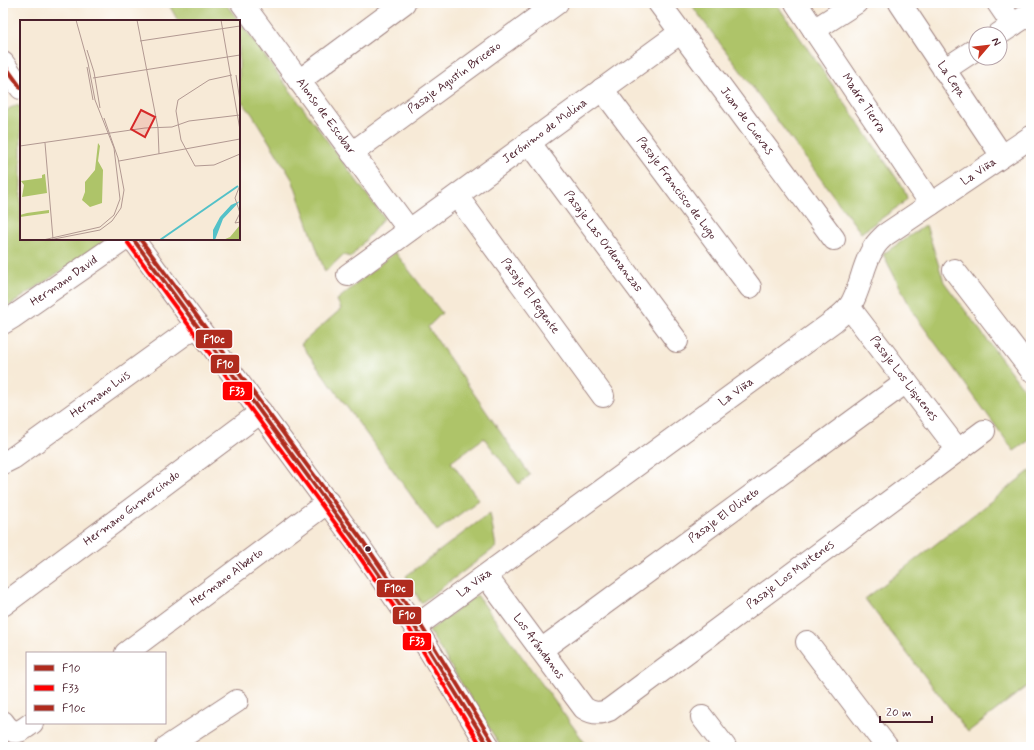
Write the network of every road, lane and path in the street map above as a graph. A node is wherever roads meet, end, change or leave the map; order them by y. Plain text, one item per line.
1 (404, 3) edge
2 (557, 3) edge
3 (659, 3) edge
4 (796, 3) edge
5 (856, 3) edge
6 (900, 3) edge
7 (998, 3) edge
8 (247, 5) edge
9 (1031, 13) edge
10 (1005, 26) edge
11 (1008, 28) edge
12 (814, 30) junction
13 (680, 32) junction
14 (968, 54) edge
15 (4, 66) edge
16 (944, 70) junction
17 (299, 81) junction
18 (20, 87) edge
19 (602, 89) junction
20 (1031, 137) edge
21 (529, 142) junction
22 (352, 153) junction
23 (1002, 156) junction
24 (456, 196) junction
25 (931, 204) junction
26 (409, 230) junction
27 (834, 239) dead end
28 (124, 240) edge
29 (134, 240) edge
30 (954, 270) dead end
31 (348, 275) dead end
32 (750, 287) dead end
33 (849, 307) junction
34 (3, 323) edge
35 (197, 325) junction
36 (677, 341) dead end
37 (1027, 358) edge
38 (906, 382) junction
39 (603, 396) dead end
40 (261, 412) junction
41 (984, 431) dead end
42 (958, 450) junction
43 (3, 464) edge
44 (328, 502) junction
45 (486, 576) junction
46 (3, 604) edge
47 (415, 627) junction
48 (807, 642) dead end
49 (541, 650) junction
50 (127, 652) edge
51 (237, 701) dead end
52 (594, 713) joint
53 (702, 716) dead end
54 (3, 722) edge
55 (31, 724) edge
56 (879, 744) edge
57 (167, 747) edge
58 (489, 747) edge
59 (725, 747) edge

1 - 17 street
2 - 22 street, Pasaje Agustín Briceño
3 - 13 street, Juan de Cuevas
4 - 12 street, Madre Tierra
5 - 12 street
6 - 16 street, La Cepa
7 - 10 street
8 - 17 street, Alonso de Escobar
9 - 11 street
12 - 25 street, Madre Tierra
13 - 19 street, Jerónimo de Molina
13 - 27 street, Juan de Cuevas
14 - 16 street
15 - 18 street
16 - 23 street, La Cepa
17 - 22 street, Alonso de Escobar
19 - 21 street, Jerónimo de Molina
19 - 32 street, Pasaje Francisco de Lugo
20 - 23 street, La Viña
21 - 24 street, Jerónimo de Molina
21 - 36 street, Pasaje Las Ordenanzas
22 - 26 street, Alonso de Escobar
23 - 25 street, La Viña
24 - 26 street, Jerónimo de Molina
24 - 39 street, Pasaje El Regente
25 - 33 street, La Viña
26 - 31 street, Jerónimo de Molina
28 - 34 street, Hermano David
29 - 35 street
30 - 37 street
33 - 38 street, Pasaje Los Liquenes
33 - 45 street, La Viña
35 - 40 street
35 - 43 street, Hermano Luis
38 - 42 street, Pasaje Los Liquenes
38 - 49 street, Pasaje El Oliveto
40 - 44 street
40 - 46 street, Hermano Gumercindo
41 - 42 street, Pasaje Los Maitenes
42 - 52 street, Pasaje Los Maitenes
44 - 47 street
44 - 50 street, Hermano Alberto
45 - 47 street, La Viña
45 - 49 street, Los Arándanos
47 - 58 street
48 - 56 street
49 - 52 street, Los Arándanos
51 - 57 street
53 - 59 street
54 - 55 street

